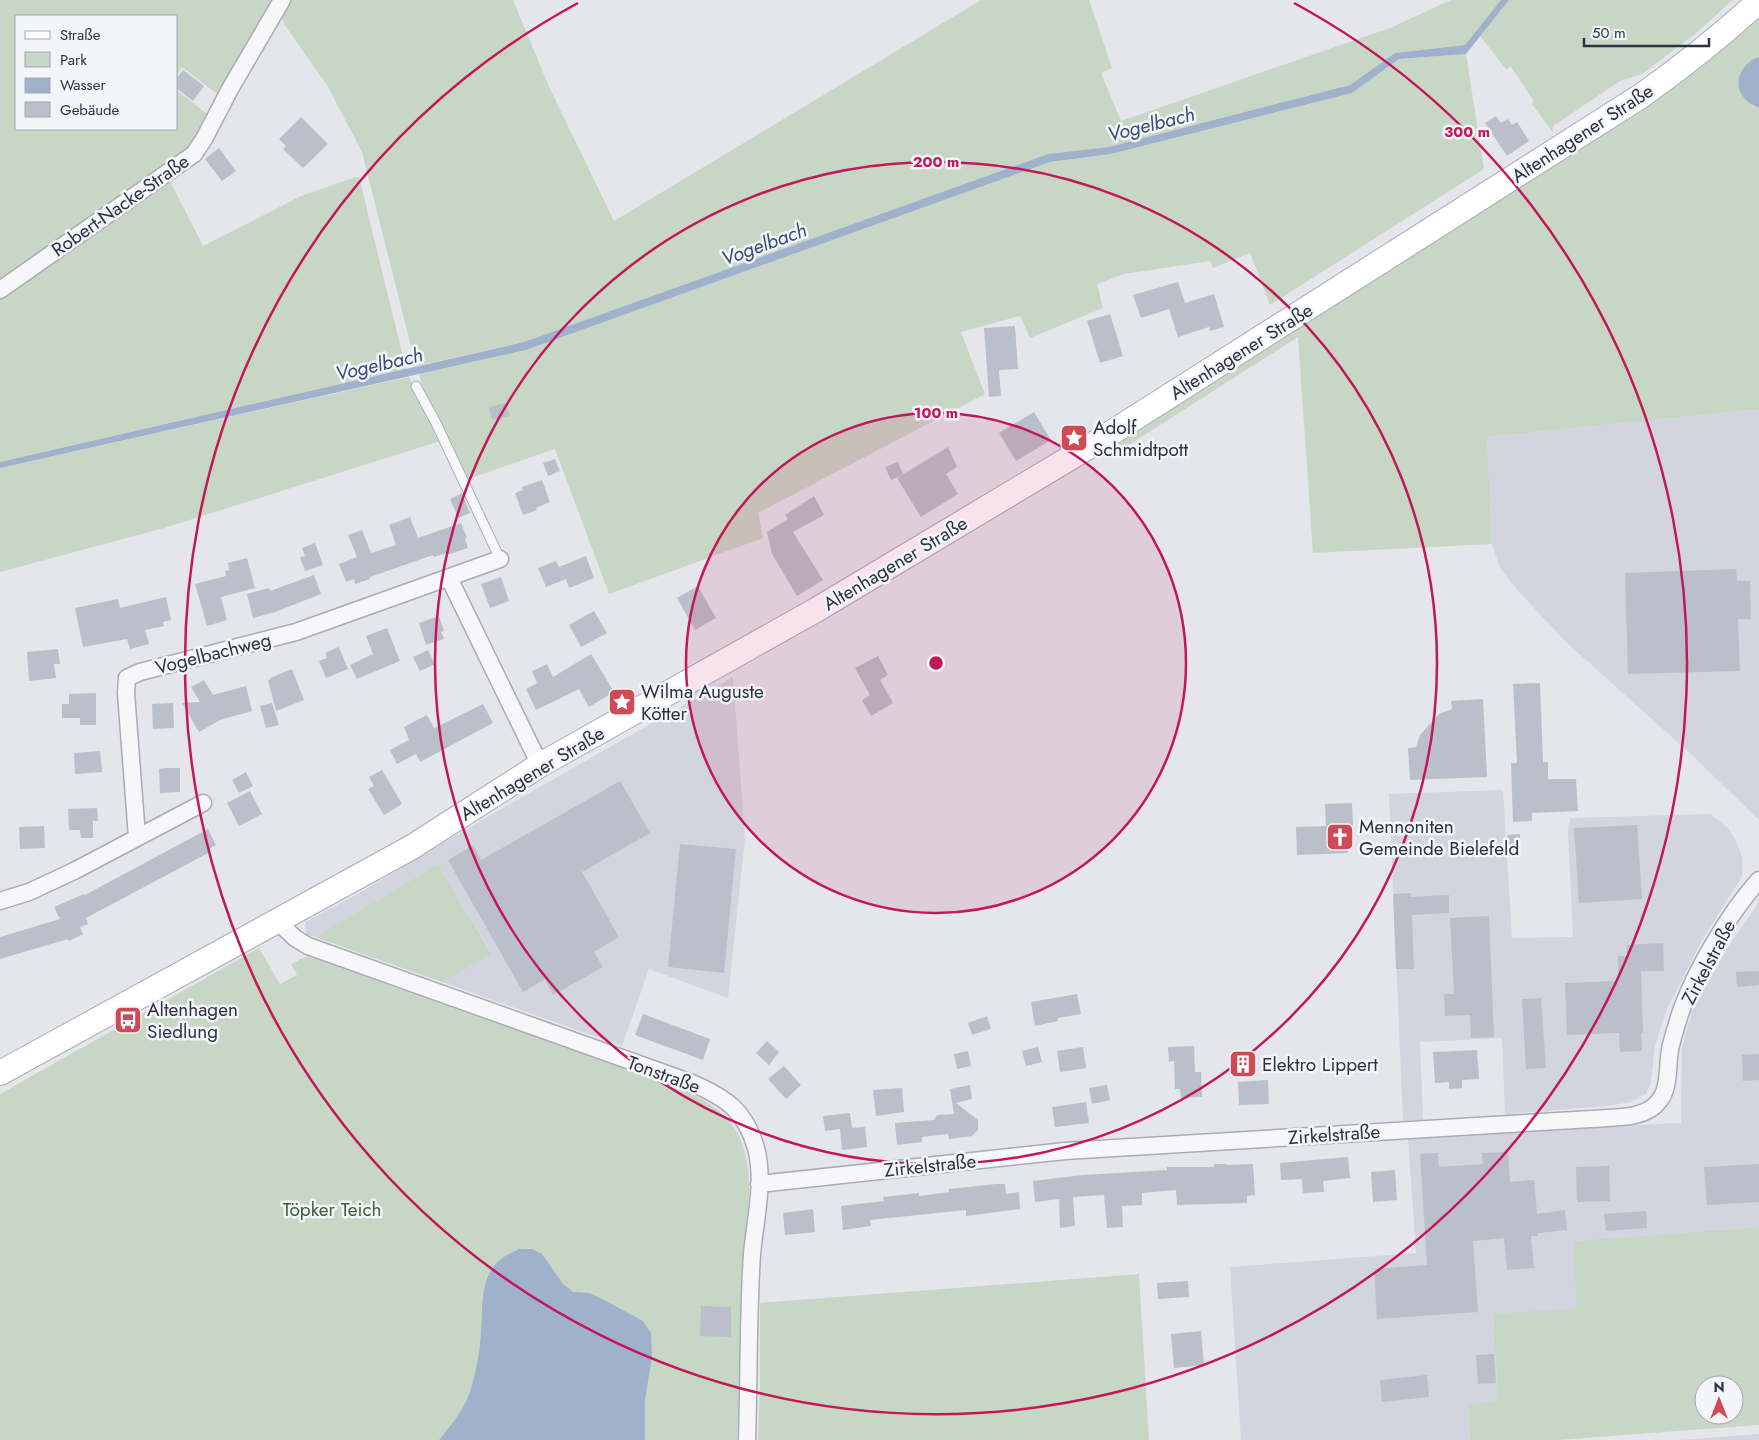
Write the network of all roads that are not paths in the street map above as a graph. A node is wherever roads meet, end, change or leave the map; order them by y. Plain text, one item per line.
1 (282, 0) edge
2 (1759, 1) edge
3 (0, 290) edge
4 (416, 386) dead end
5 (500, 559) joint
6 (449, 578) junction
7 (540, 765) junction
8 (202, 802) dead end
9 (136, 837) junction
10 (1759, 880) edge
11 (0, 901) edge
12 (277, 921) junction
13 (0, 1073) edge
14 (759, 1184) junction
15 (747, 1440) edge

1 - 3 street, Robert-Nacke-Straße
2 - 7 main road, Altenhagener Straße
4 - 5 lane
5 - 6 street, Vogelbachweg
6 - 7 street
6 - 9 street, Vogelbachweg
7 - 12 main road, Altenhagener Straße
8 - 9 street
9 - 11 street
10 - 14 street, Zirkelstraße
12 - 13 main road, Altenhagener Straße
12 - 14 street, Tonstraße
14 - 15 street, Tonstraße

